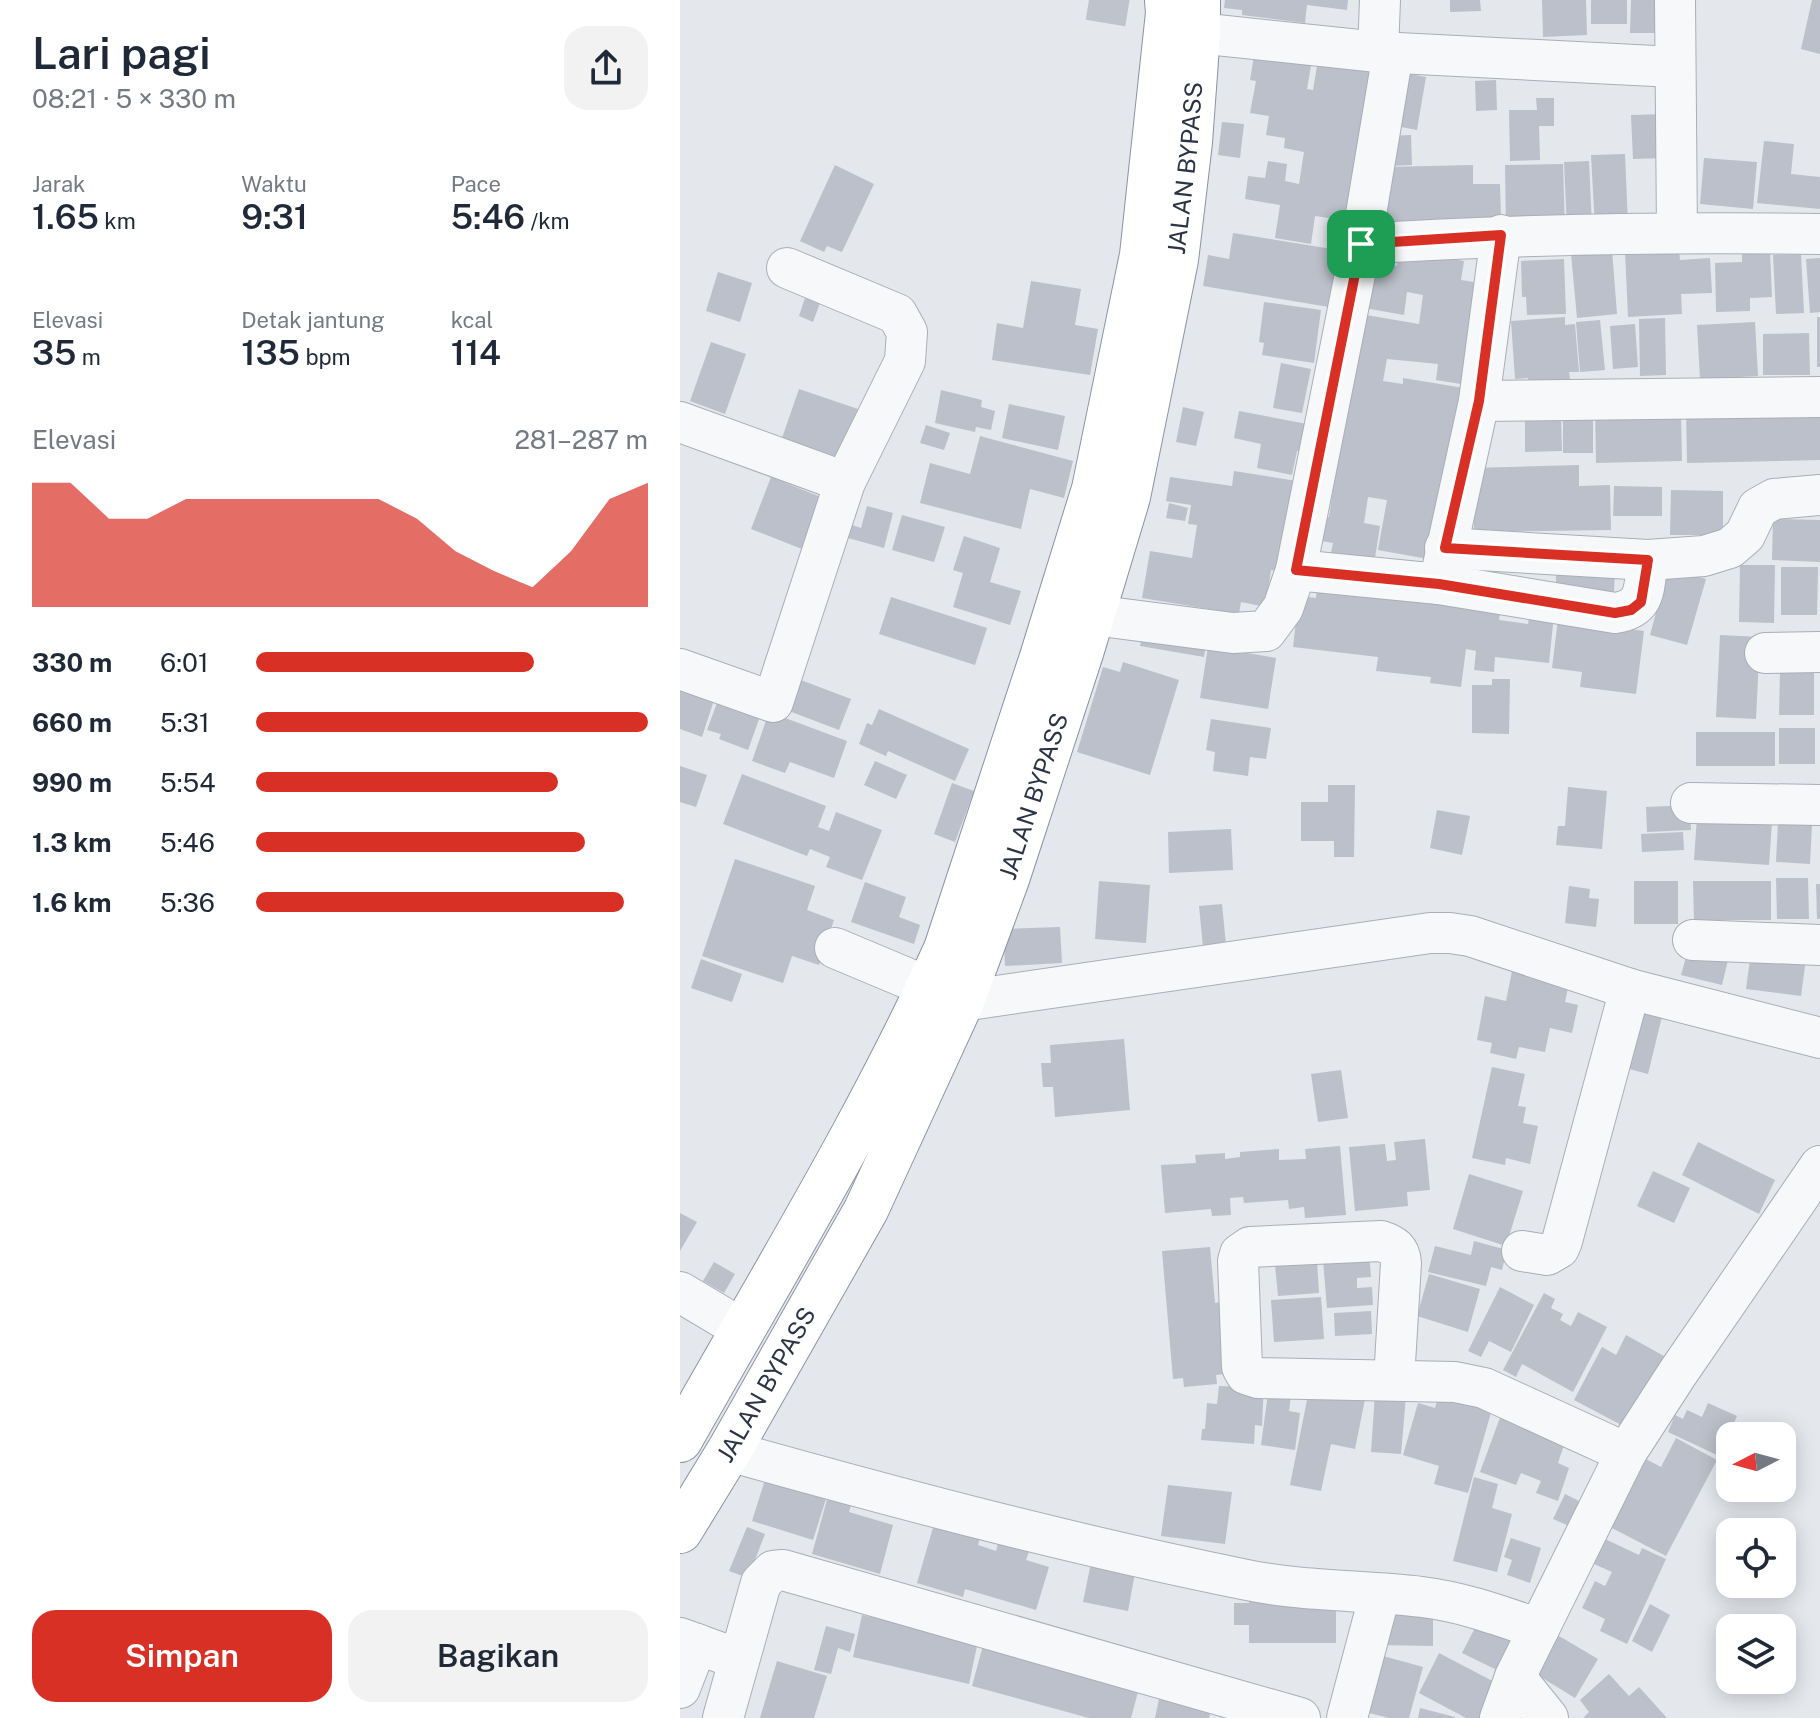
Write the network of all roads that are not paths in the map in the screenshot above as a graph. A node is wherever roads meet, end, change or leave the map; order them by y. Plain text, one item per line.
1 (1167, 0) edge
2 (1380, 0) edge
3 (1675, 0) edge
4 (1198, 17) edge
5 (1386, 53) junction
6 (1674, 67) junction
7 (1677, 233) junction
8 (1820, 234) edge
9 (1501, 235) junction
10 (1361, 244) junction
11 (787, 268) dead end
12 (1820, 397) edge
13 (1479, 401) junction
14 (680, 422) edge
15 (845, 482) junction
16 (1111, 493) junction
17 (1820, 495) edge
18 (1648, 560) junction
19 (1442, 566) junction
20 (1296, 570) junction
21 (1093, 615) junction
22 (1820, 652) edge
23 (1765, 653) dead end
24 (680, 669) edge
25 (1691, 803) dead end
26 (1820, 805) edge
27 (1693, 940) dead end
28 (1820, 945) edge
29 (835, 948) dead end
30 (1630, 989) junction
31 (945, 994) junction
32 (1820, 1038) edge
33 (1820, 1166) edge
34 (1522, 1251) dead end
35 (680, 1292) edge
36 (742, 1329) junction
37 (1394, 1380) junction
38 (680, 1440) edge
39 (729, 1451) junction
40 (1626, 1453) junction
41 (680, 1531) edge
42 (1380, 1594) junction
43 (1539, 1629) junction
44 (688, 1641) edge
45 (738, 1659) junction
46 (1515, 1677) junction
47 (680, 1688) edge
48 (723, 1718) edge
49 (1300, 1718) edge
50 (1347, 1718) edge
51 (1500, 1718) edge
52 (1548, 1718) edge

1 - 16 highway, JALAN BYPASS
2 - 5 street
3 - 6 street
4 - 5 street
4 - 16 highway, JALAN BYPASS
5 - 6 street
5 - 10 street
6 - 7 street
7 - 8 street
7 - 9 street
9 - 10 street
9 - 13 street
10 - 20 street
11 - 15 street
12 - 13 street
13 - 19 street
14 - 15 street
15 - 24 street
16 - 21 highway, JALAN BYPASS
16 - 31 highway, JALAN BYPASS
17 - 18 street
18 - 19 street
18 - 19 street
19 - 20 street
20 - 21 street
21 - 31 highway, JALAN BYPASS
22 - 23 street
25 - 26 street
27 - 28 street
29 - 31 street
30 - 31 street
30 - 32 street
30 - 34 street
31 - 36 highway, JALAN BYPASS
31 - 39 highway, JALAN BYPASS
33 - 40 street
35 - 36 street
36 - 38 highway, JALAN BYPASS
37 - 37 street
37 - 40 street
39 - 41 highway, JALAN BYPASS
39 - 42 street
40 - 43 street
42 - 43 street
42 - 50 street
43 - 46 street
44 - 45 street
44 - 47 street
45 - 48 street
45 - 49 street
46 - 51 street
46 - 52 street

